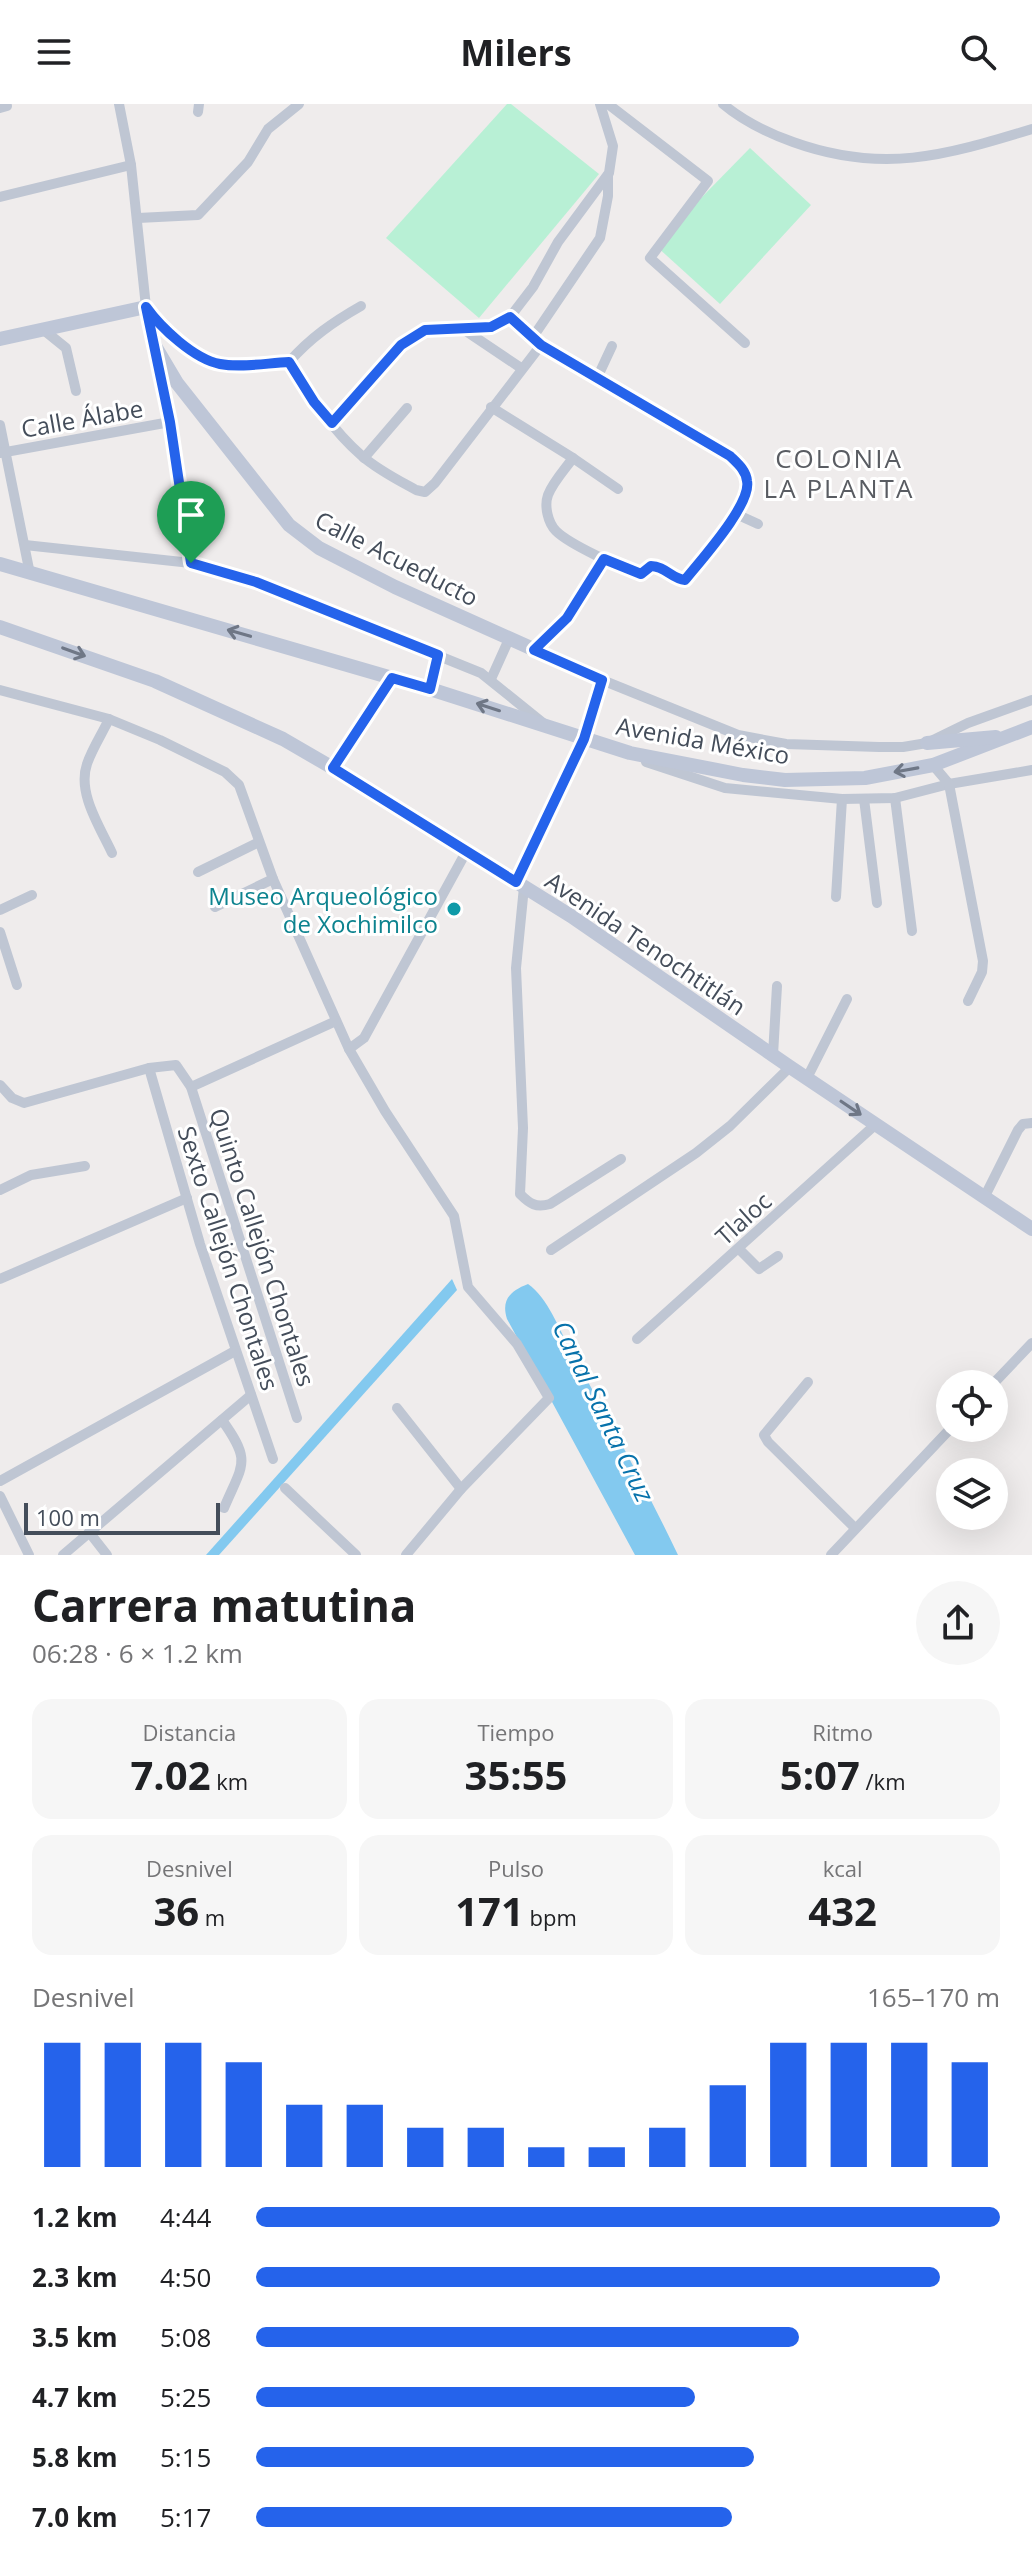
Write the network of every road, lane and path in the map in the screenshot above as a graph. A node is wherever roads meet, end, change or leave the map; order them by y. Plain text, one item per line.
1 (119, 104) edge
2 (299, 104) edge
3 (600, 104) edge
4 (608, 104) edge
5 (723, 104) edge
6 (1032, 129) edge
7 (131, 165) junction
8 (609, 173) junction
9 (0, 197) edge
10 (138, 218) junction
11 (361, 306) dead end
12 (146, 307) junction
13 (510, 317) junction
14 (459, 326) junction
15 (45, 331) junction
16 (0, 339) edge
17 (537, 341) junction
18 (745, 343) dead end
19 (155, 346) junction
20 (612, 346) dead end
21 (289, 362) junction
22 (521, 368) junction
23 (598, 376) junction
24 (76, 391) dead end
25 (491, 407) junction
26 (407, 408) dead end
27 (170, 422) junction
28 (332, 423) junction
29 (0, 425) edge
30 (3, 452) edge
31 (364, 458) junction
32 (573, 458) junction
33 (618, 489) dead end
34 (738, 509) junction
35 (758, 524) dead end
36 (25, 545) junction
37 (604, 559) junction
38 (191, 563) junction
39 (0, 564) edge
40 (30, 574) junction
41 (0, 627) edge
42 (509, 639) junction
43 (534, 650) junction
44 (438, 655) junction
45 (392, 678) junction
46 (491, 679) junction
47 (602, 680) junction
48 (430, 689) junction
49 (0, 690) edge
50 (1032, 700) edge
51 (109, 719) junction
52 (548, 726) junction
53 (1032, 727) edge
54 (1008, 737) junction
55 (584, 739) junction
56 (927, 743) junction
57 (630, 753) junction
58 (933, 765) junction
59 (333, 768) junction
60 (1032, 770) edge
61 (949, 784) junction
62 (895, 798) junction
63 (842, 799) junction
64 (864, 799) junction
65 (259, 842) junction
66 (466, 852) junction
67 (112, 853) dead end
68 (198, 872) dead end
69 (273, 879) junction
70 (520, 884) junction
71 (32, 895) dead end
72 (836, 897) dead end
73 (877, 903) dead end
74 (215, 907) dead end
75 (0, 910) edge
76 (912, 931) dead end
77 (0, 932) edge
78 (17, 985) dead end
79 (777, 986) dead end
80 (847, 999) dead end
81 (968, 1001) dead end
82 (336, 1021) junction
83 (349, 1049) junction
84 (773, 1055) junction
85 (790, 1067) junction
86 (149, 1068) junction
87 (807, 1078) junction
88 (0, 1085) edge
89 (191, 1087) junction
90 (1032, 1123) edge
91 (875, 1125) junction
92 (621, 1159) dead end
93 (85, 1166) dead end
94 (0, 1190) edge
95 (187, 1198) junction
96 (984, 1198) junction
97 (1032, 1229) edge
98 (739, 1249) junction
99 (551, 1250) dead end
100 (778, 1256) dead end
101 (0, 1279) edge
102 (637, 1339) dead end
103 (1032, 1343) edge
104 (235, 1351) junction
105 (1006, 1370) edge
106 (808, 1382) dead end
107 (251, 1395) junction
108 (397, 1408) dead end
109 (297, 1418) dead end
110 (222, 1420) junction
111 (938, 1442) edge
112 (273, 1459) dead end
113 (0, 1481) edge
114 (285, 1488) dead end
115 (461, 1489) junction
116 (0, 1496) edge
117 (224, 1508) dead end
118 (855, 1528) junction
119 (89, 1532) junction
120 (29, 1555) edge
121 (63, 1555) edge
122 (107, 1555) edge
123 (356, 1555) edge
124 (406, 1555) edge
125 (831, 1555) edge

1 - 7 street
2 - 10 street
3 - 8 street
4 - 18 street
5 - 6 street
7 - 9 street
7 - 10 street
8 - 13 street
8 - 17 street
10 - 12 street
11 - 21 street
12 - 15 main road
12 - 19 main road, Calle Acueducto
12 - 21 street
13 - 14 street
13 - 17 street
14 - 22 street
14 - 28 street
15 - 16 main road
15 - 24 street
17 - 22 street
17 - 23 street
19 - 27 street
19 - 42 main road, Calle Acueducto
20 - 23 street
21 - 28 street
22 - 25 street
23 - 34 street
25 - 31 street
25 - 32 street
26 - 31 street
27 - 30 street, Calle Álabe
27 - 38 street
28 - 31 street
29 - 30 street
30 - 36 street
32 - 33 street
32 - 37 street
34 - 35 street
34 - 37 street
36 - 38 street
36 - 40 street
37 - 43 street
38 - 44 street
39 - 40 main road, Avenida México
45 -> 40 main road, Avenida México
41 -> 59 main road, Avenida Tenochtitlán
42 - 43 main road, Calle Acueducto
42 - 46 street
43 - 47 main road, Calle Acueducto
44 - 46 street
44 - 48 street
45 - 48 main road, Avenida México
45 - 59 street
46 - 52 street
47 - 55 main road
47 - 56 street, Calle Acueducto
52 -> 48 main road, Avenida México
49 - 51 street
50 - 56 street, Calle Acueducto
51 - 65 street
51 - 67 street
52 - 55 main road, Avenida México
53 - 54 main road, Avenida México
54 - 56 main road
54 - 58 main road, Avenida México
55 - 57 main road, Avenida México
55 - 70 main road
58 -> 57 main road, Avenida México
57 - 63 street
58 - 61 street
59 - 66 main road, Avenida Tenochtitlán
60 - 61 street
61 - 62 street
61 - 81 street
62 - 64 street
62 - 76 street
63 - 64 street
63 - 72 street
64 - 73 street
65 - 68 street
65 - 69 street
66 - 70 main road, Avenida Tenochtitlán
66 - 83 street
69 - 74 street
69 - 82 street
70 - 84 main road, Avenida Tenochtitlán
70 - 92 street
71 - 75 street
77 - 78 street
79 - 84 street
80 - 87 street
82 - 83 street
82 - 89 street, Quinto Callejón Chontales
83 - 115 street
84 - 85 main road, Avenida Tenochtitlán
85 - 87 main road, Avenida Tenochtitlán
85 - 99 street
86 - 88 street
86 - 89 street, Quinto Callejón Chontales
86 - 95 street, Sexto Callejón Chontales
87 -> 91 main road, Avenida Tenochtitlán
89 - 109 street, Quinto Callejón Chontales
90 - 96 street
91 - 96 main road, Avenida Tenochtitlán
91 - 98 street, Tlaloc
93 - 94 street
95 - 101 street
95 - 104 street, Sexto Callejón Chontales
96 - 97 main road, Avenida Tenochtitlán
98 - 100 street
98 - 102 street, Tlaloc
103 - 105 street
104 - 107 street, Sexto Callejón Chontales
104 - 113 street
106 - 118 street
107 - 110 street
107 - 112 street, Sexto Callejón Chontales
108 - 115 street
110 - 117 street
110 - 119 street
111 - 118 street
114 - 123 street
115 - 124 street
116 - 120 street
118 - 125 street
119 - 121 street
119 - 122 street

